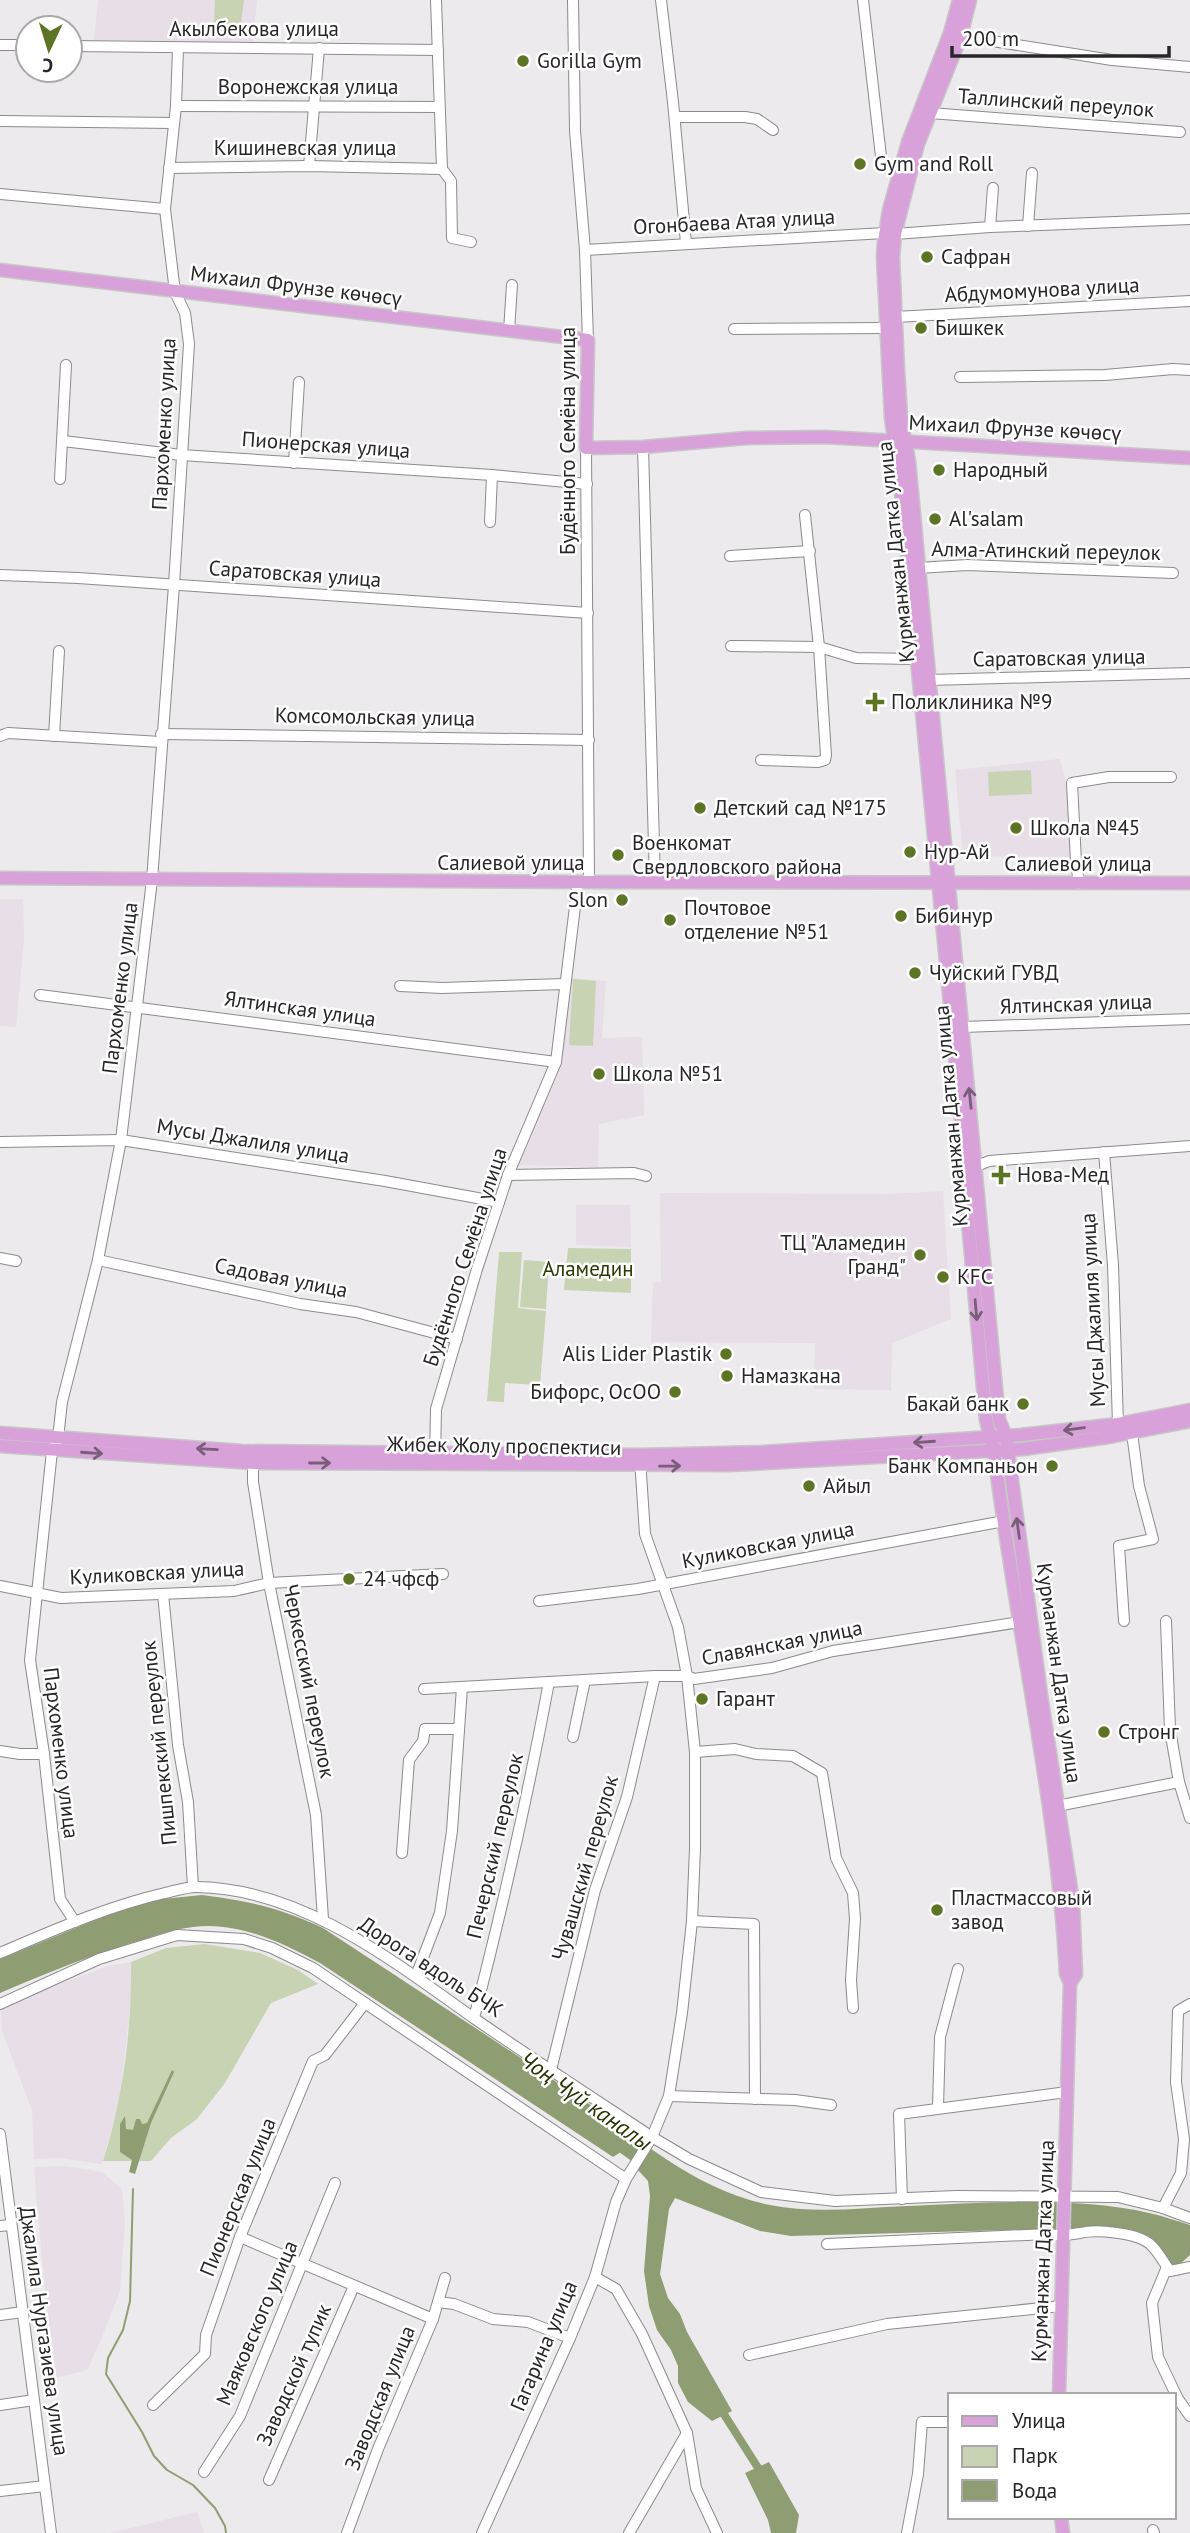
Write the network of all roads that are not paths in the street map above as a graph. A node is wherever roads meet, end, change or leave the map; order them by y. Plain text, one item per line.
1 (436, 0) edge
2 (573, 0) edge
3 (661, 0) edge
4 (863, 0) edge
5 (959, 0) edge
6 (970, 0) edge
7 (961, 36) junction
8 (84, 46) edge
9 (178, 48) junction
10 (318, 48) junction
11 (438, 50) junction
12 (1190, 67) edge
13 (176, 106) junction
14 (315, 106) junction
15 (439, 107) junction
16 (930, 113) junction
17 (675, 117) junction
18 (0, 121) edge
19 (174, 124) junction
20 (773, 130) dead end
21 (1180, 132) dead end
22 (882, 165) dead end
23 (309, 166) junction
24 (169, 168) junction
25 (442, 169) junction
26 (1032, 173) dead end
27 (993, 188) dead end
28 (0, 194) edge
29 (165, 209) junction
30 (1190, 219) edge
31 (1028, 226) junction
32 (990, 227) junction
33 (890, 233) junction
34 (471, 242) dead end
35 (686, 243) junction
36 (585, 250) junction
37 (0, 270) edge
38 (512, 285) dead end
39 (176, 292) junction
40 (1190, 302) edge
41 (895, 317) junction
42 (886, 328) junction
43 (734, 329) dead end
44 (509, 331) junction
45 (587, 340) junction
46 (66, 365) dead end
47 (1190, 370) edge
48 (960, 377) dead end
49 (299, 382) dead end
50 (900, 440) junction
51 (63, 441) junction
52 (643, 447) junction
53 (586, 448) junction
54 (181, 455) junction
55 (1190, 458) edge
56 (294, 463) junction
57 (492, 475) junction
58 (60, 479) dead end
59 (587, 484) junction
60 (805, 515) dead end
61 (490, 522) dead end
62 (810, 551) junction
63 (730, 556) dead end
64 (918, 568) junction
65 (1173, 573) dead end
66 (0, 575) edge
67 (174, 586) junction
68 (588, 613) junction
69 (731, 646) dead end
70 (819, 647) junction
71 (59, 651) dead end
72 (916, 659) junction
73 (1190, 673) edge
74 (929, 680) junction
75 (0, 736) edge
76 (54, 736) junction
77 (161, 738) junction
78 (589, 740) junction
79 (761, 760) dead end
80 (1171, 777) dead end
81 (0, 878) edge
82 (152, 880) junction
83 (583, 882) junction
84 (655, 882) junction
85 (943, 883) junction
86 (1190, 883) edge
87 (1079, 884) junction
88 (565, 984) junction
89 (400, 986) dead end
90 (40, 995) dead end
91 (138, 1007) junction
92 (1190, 1019) edge
93 (963, 1027) junction
94 (556, 1062) junction
95 (121, 1140) junction
96 (0, 1142) edge
97 (1190, 1146) edge
98 (1104, 1152) junction
99 (977, 1166) junction
100 (508, 1175) junction
101 (646, 1176) dead end
102 (499, 1202) junction
103 (0, 1258) edge
104 (98, 1260) junction
105 (16, 1261) dead end
106 (457, 1339) junction
107 (1190, 1410) edge
108 (1190, 1421) edge
109 (1118, 1424) junction
110 (0, 1433) edge
111 (1132, 1433) junction
112 (1006, 1436) junction
113 (992, 1437) junction
114 (58, 1438) junction
115 (0, 1446) edge
116 (1008, 1450) junction
117 (52, 1451) junction
118 (994, 1451) junction
119 (253, 1457) junction
120 (435, 1458) junction
121 (640, 1461) junction
122 (1004, 1521) junction
123 (443, 1574) dead end
124 (269, 1583) junction
125 (664, 1584) junction
126 (0, 1587) edge
127 (36, 1594) junction
128 (163, 1594) junction
129 (539, 1601) dead end
130 (1124, 1621) dead end
131 (1166, 1621) dead end
132 (1020, 1622) junction
133 (687, 1675) junction
134 (655, 1676) junction
135 (585, 1680) junction
136 (550, 1682) junction
137 (463, 1687) junction
138 (424, 1689) dead end
139 (460, 1729) junction
140 (573, 1737) dead end
141 (0, 1751) edge
142 (695, 1752) junction
143 (44, 1754) junction
144 (1179, 1782) junction
145 (1054, 1807) junction
146 (1190, 1818) edge
147 (402, 1853) dead end
148 (193, 1887) junction
149 (323, 1919) junction
150 (692, 1921) junction
151 (75, 1922) junction
152 (0, 1953) edge
153 (958, 1969) dead end
154 (416, 1976) junction
155 (365, 2003) junction
156 (0, 2004) edge
157 (1190, 2004) edge
158 (853, 2008) dead end
159 (474, 2018) junction
160 (551, 2070) junction
161 (1067, 2092) junction
162 (669, 2096) junction
163 (755, 2099) junction
164 (831, 2105) dead end
165 (938, 2107) junction
166 (0, 2134) edge
167 (650, 2139) junction
168 (629, 2175) junction
169 (335, 2183) dead end
170 (1064, 2197) junction
171 (902, 2199) junction
172 (1163, 2207) junction
173 (1190, 2218) edge
174 (5, 2226) edge
175 (1063, 2234) junction
176 (240, 2237) junction
177 (827, 2244) dead end
178 (303, 2264) junction
179 (1167, 2267) junction
180 (1190, 2267) edge
181 (595, 2277) junction
182 (446, 2278) dead end
183 (354, 2286) junction
184 (438, 2302) junction
185 (1061, 2306) junction
186 (23, 2312) junction
187 (0, 2315) edge
188 (433, 2319) junction
189 (570, 2338) junction
190 (749, 2355) dead end
191 (1059, 2393) edge
192 (1175, 2393) edge
193 (1176, 2395) edge
194 (34, 2400) junction
195 (153, 2404) dead end
196 (0, 2405) edge
197 (1190, 2416) edge
198 (948, 2423) edge
199 (687, 2433) junction
200 (204, 2472) dead end
201 (270, 2480) dead end
202 (45, 2486) junction
203 (0, 2491) edge
204 (51, 2533) edge
205 (347, 2533) edge
206 (482, 2533) edge
207 (629, 2533) edge
208 (717, 2533) edge
209 (907, 2533) edge

1 - 11 street
2 - 36 street, Будённого Семёна улица
3 - 17 street
4 - 22 street
5 - 33 main road, Курманжан Датка улица
6 - 7 main road, Курманжан Датка улица
7 - 12 street
7 - 16 main road, Курманжан Датка улица
8 - 9 street, Акылбекова улица
9 - 10 street, Акылбекова улица
9 - 13 street, Пархоменко улица
10 - 11 street, Акылбекова улица
10 - 14 street
11 - 15 street
13 - 14 street, Воронежская улица
13 - 19 street, Пархоменко улица
14 - 15 street, Воронежская улица
14 - 23 street
15 - 25 street
16 - 21 street, Таллинский переулок
16 - 33 main road, Курманжан Датка улица
17 - 20 street
17 - 35 street
18 - 19 street
19 - 24 street, Пархоменко улица
23 - 24 street, Кишиневская улица
23 - 25 street, Кишиневская улица
24 - 29 street, Пархоменко улица
25 - 34 street
26 - 31 street
27 - 32 street
28 - 29 street
29 - 39 street, Пархоменко улица
30 - 31 street, Огонбаева Атая улица
31 - 32 street, Огонбаева Атая улица
32 - 33 street, Огонбаева Атая улица
33 - 35 street, Огонбаева Атая улица
33 - 41 main road, Курманжан Датка улица
33 - 42 main road, Курманжан Датка улица
35 - 36 street, Огонбаева Атая улица
36 - 45 street, Будённого Семёна улица
37 - 39 main road, Михаил Фрунзе көчөсү
38 - 44 street
39 - 44 main road, Михаил Фрунзе көчөсү
39 - 54 street, Пархоменко улица
40 - 41 street, Абдумомунова улица
41 - 50 main road, Курманжан Датка улица
42 - 43 street
42 - 50 main road, Курманжан Датка улица
44 - 45 main road, Михаил Фрунзе көчөсү
45 - 53 main road, Будённого Семёна улица
46 - 51 street
47 - 48 street
49 - 56 street
50 - 52 main road, Михаил Фрунзе көчөсү
50 - 55 main road, Михаил Фрунзе көчөсү
50 - 64 main road, Курманжан Датка улица
50 - 72 main road, Курманжан Датка улица
51 - 54 street, Пионерская улица
51 - 58 street
52 - 53 main road, Михаил Фрунзе көчөсү
52 - 84 street
53 - 59 street, Будённого Семёна улица
54 - 56 street, Пионерская улица
54 - 67 street, Пархоменко улица
56 - 57 street, Пионерская улица
57 - 59 street, Пионерская улица
57 - 61 street
59 - 68 street, Будённого Семёна улица
60 - 62 street
62 - 63 street
62 - 70 street
64 - 65 street, Алма-Атинский переулок
64 - 74 main road, Курманжан Датка улица
66 - 67 street, Саратовская улица
67 - 68 street, Саратовская улица
67 - 77 street, Пархоменко улица
68 - 78 street, Будённого Семёна улица
69 - 70 street
70 - 72 street
70 - 79 street
71 - 76 street
72 - 85 main road, Курманжан Датка улица
73 - 74 street, Саратовская улица
74 - 85 main road, Курманжан Датка улица
75 - 76 street, Комсомольская улица
76 - 77 street, Комсомольская улица
77 - 78 street, Комсомольская улица
77 - 82 street, Пархоменко улица
78 - 83 street, Будённого Семёна улица
80 - 87 street
81 - 82 main road, Салиевой улица
82 - 83 main road, Салиевой улица
82 - 91 street, Пархоменко улица
83 - 84 main road, Салиевой улица
83 - 88 street, Будённого Семёна улица
84 - 85 main road, Салиевой улица
85 - 87 main road, Салиевой улица
85 - 93 main road, Курманжан Датка улица
85 -> 113 main road, Курманжан Датка улица
86 - 87 main road, Салиевой улица
88 - 89 street
88 - 94 street, Будённого Семёна улица
90 - 91 street, Ялтинская улица
91 - 94 street, Ялтинская улица
91 - 95 street, Пархоменко улица
92 - 93 street, Ялтинская улица
99 -> 93 main road, Курманжан Датка улица
94 - 100 street, Будённого Семёна улица
95 - 96 street, Мусы Джалиля улица
95 - 102 street, Мусы Джалиля улица
95 - 104 street, Пархоменко улица
97 - 98 street
98 - 99 street
98 - 109 street, Мусы Джалиля улица
99 - 112 main road, Курманжан Датка улица
100 - 101 street
100 - 102 street, Будённого Семёна улица
102 - 106 street, Будённого Семёна улица
103 - 105 street
104 - 106 street, Садовая улица
104 - 114 street, Пархоменко улица
106 - 120 street, Будённого Семёна улица
107 - 109 main road, Жибек Жолу проспектиси
108 - 111 main road, Жибек Жолу проспектиси
109 -> 112 main road, Жибек Жолу проспектиси
110 - 114 main road, Жибек Жолу проспектиси
111 - 116 main road, Жибек Жолу проспектиси
111 - 130 street
112 - 113 main road, Жибек Жолу проспектиси
112 - 116 main road, Курманжан Датка улица
113 - 118 main road, Курманжан Датка улица
113 -> 121 main road, Жибек Жолу проспектиси
114 - 117 street, Пархоменко улица
119 -> 114 main road, Жибек Жолу проспектиси
115 - 117 main road, Жибек Жолу проспектиси
116 - 118 main road, Жибек Жолу проспектиси
145 -> 116 main road, Курманжан Датка улица
117 -> 119 main road, Жибек Жолу проспектиси
117 - 127 street, Пархоменко улица
121 -> 118 main road, Жибек Жолу проспектиси
118 - 122 main road, Курманжан Датка улица
119 - 120 main road, Жибек Жолу проспектиси
119 - 124 street, Черкесский переулок
120 - 121 main road, Жибек Жолу проспектиси
121 - 125 street
122 - 125 street, Куликовская улица
122 - 132 main road, Курманжан Датка улица
123 - 124 street, Куликовская улица
124 - 128 street, Куликовская улица
124 - 149 street, Черкесский переулок
125 - 129 street, Куликовская улица
125 - 133 street
126 - 127 street, Куликовская улица
127 - 128 street, Куликовская улица
127 - 143 street, Пархоменко улица
128 - 148 street, Пишпекский переулок
131 - 144 street
132 - 133 street, Славянская улица
132 - 145 main road, Курманжан Датка улица
133 - 134 street, Славянская улица
133 - 142 street
134 - 135 street, Славянская улица
134 - 160 street, Чувашский переулок
135 - 136 street, Славянская улица
135 - 140 street
136 - 137 street, Славянская улица
136 - 159 street, Печерский переулок
137 - 138 street, Славянская улица
137 - 139 street
139 - 147 street
139 - 154 street
141 - 143 street
142 - 150 street
142 - 158 street
143 - 151 street, Пархоменко улица
144 - 145 street
144 - 146 street
145 - 161 main road, Курманжан Датка улица
148 - 149 street, Дорога вдоль БЧК
148 - 151 street, Дорога вдоль БЧК
149 - 154 street, Дорога вдоль БЧК
150 - 162 street
150 - 163 street
151 - 152 street, Дорога вдоль БЧК
153 - 165 street
154 - 159 street, Дорога вдоль БЧК
155 - 156 street
155 - 168 street
155 - 176 street, Пионерская улица
157 - 172 street
159 - 160 street, Дорога вдоль БЧК
160 - 167 street, Дорога вдоль БЧК
161 - 165 street
161 - 170 main road, Курманжан Датка улица
162 - 163 street
162 - 167 street
163 - 164 street
165 - 171 street
166 - 174 street, Джалила Нургазиева улица
167 - 168 street
167 - 171 street, Дорога вдоль БЧК
168 - 181 street, Гагарина улица
169 - 178 street, Маяковского улица
170 - 171 street, Дорога вдоль БЧК
170 - 172 street, Дорога вдоль БЧК
170 - 175 main road, Курманжан Датка улица
172 - 173 street, Дорога вдоль БЧК
174 - 186 street, Джалила Нургазиева улица
175 - 177 street
175 - 179 street
175 - 185 main road, Курманжан Датка улица
176 - 178 street
176 - 195 street, Пионерская улица
178 - 183 street
178 - 200 street, Маяковского улица
179 - 180 street
179 - 192 street
181 - 189 street, Гагарина улица
181 - 199 street
182 - 184 street, Заводская улица
183 - 188 street
183 - 201 street, Заводской тупик
184 - 188 street, Заводская улица
184 - 189 street
185 - 190 street
185 - 191 main road, Курманжан Датка улица
186 - 187 street
186 - 194 street, Джалила Нургазиева улица
188 - 205 street, Заводская улица
189 - 206 street, Гагарина улица
193 - 197 street
194 - 196 street
194 - 202 street, Джалила Нургазиева улица
198 - 209 street
199 - 207 street
199 - 208 street
202 - 203 street
202 - 204 street, Джалила Нургазиева улица

